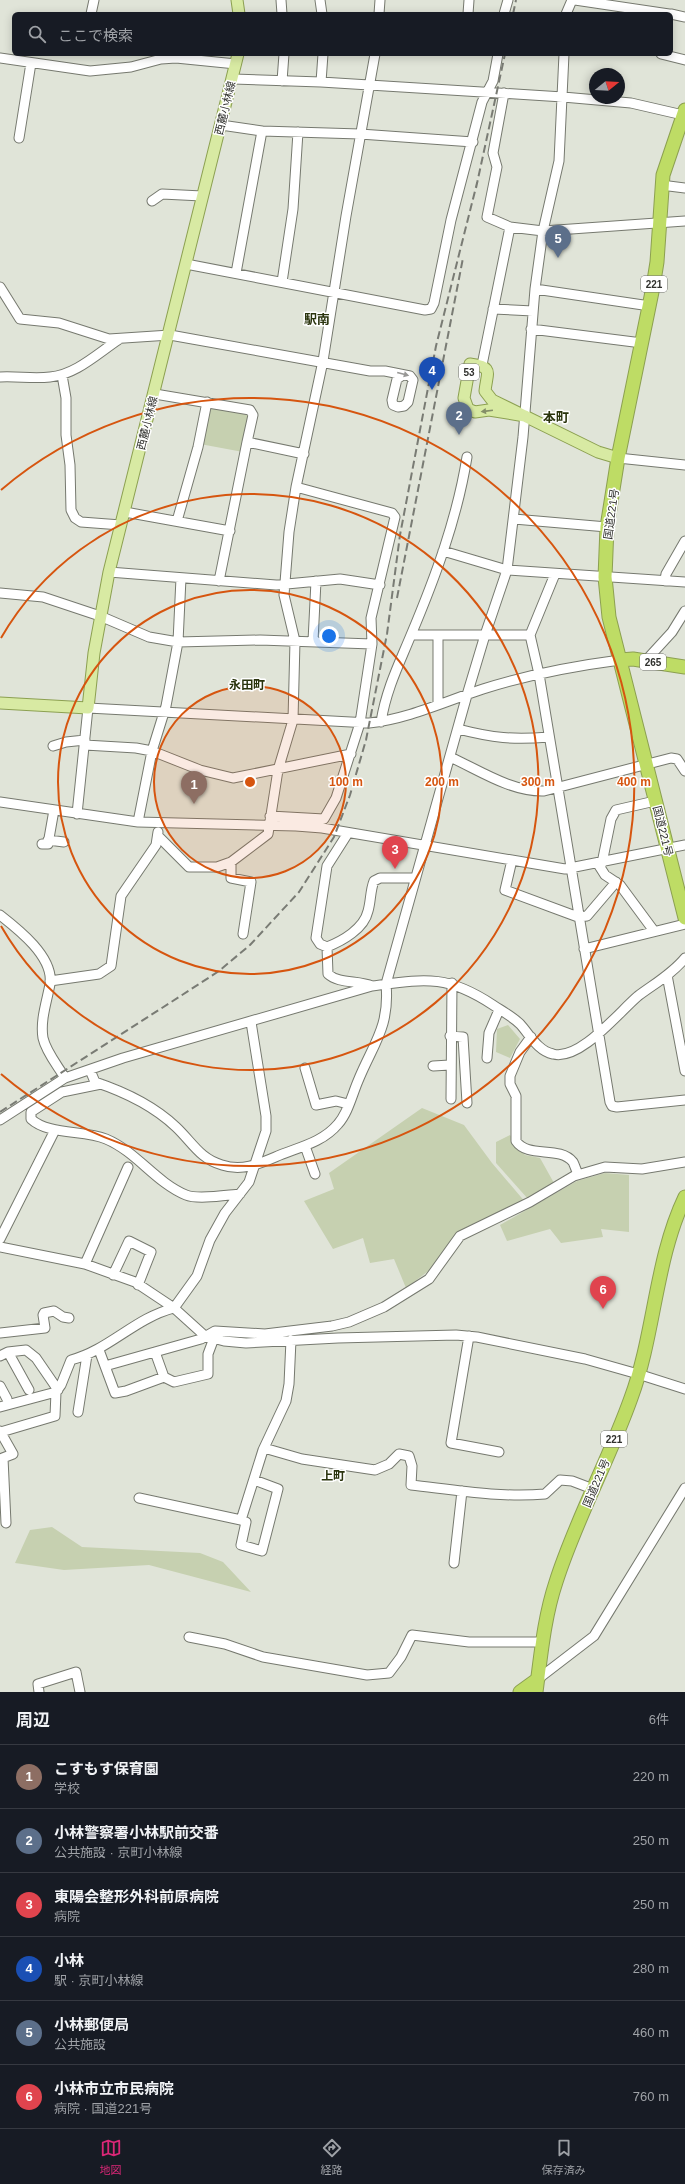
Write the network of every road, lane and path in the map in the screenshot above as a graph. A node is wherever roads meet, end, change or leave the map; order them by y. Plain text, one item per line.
1 (94, 0) edge
2 (237, 0) edge
3 (281, 0) edge
4 (320, 0) edge
5 (380, 0) edge
6 (468, 0) edge
7 (508, 0) edge
8 (572, 0) edge
9 (575, 0) edge
10 (91, 12) edge
11 (239, 12) edge
12 (282, 12) edge
13 (322, 12) edge
14 (379, 12) edge
15 (468, 12) edge
16 (505, 12) edge
17 (567, 12) edge
18 (656, 12) edge
19 (673, 15) edge
20 (685, 17) edge
21 (284, 56) edge
22 (323, 56) edge
23 (375, 56) edge
24 (498, 56) edge
25 (564, 56) edge
26 (669, 56) edge
27 (0, 58) edge
28 (237, 59) edge
29 (685, 60) edge
30 (31, 63) junction
31 (233, 79) junction
32 (282, 81) junction
33 (321, 82) junction
34 (370, 85) junction
35 (488, 93) junction
36 (504, 93) junction
37 (563, 97) junction
38 (684, 112) edge
39 (221, 125) junction
40 (262, 131) junction
41 (298, 132) junction
42 (360, 134) junction
43 (19, 138) dead end
44 (473, 142) junction
45 (662, 185) junction
46 (685, 188) edge
47 (202, 196) junction
48 (152, 201) dead end
49 (685, 221) edge
50 (660, 223) junction
51 (510, 227) junction
52 (543, 231) junction
53 (186, 264) junction
54 (236, 273) junction
55 (282, 282) junction
56 (0, 287) edge
57 (535, 289) junction
58 (334, 292) junction
59 (650, 306) junction
60 (493, 309) junction
61 (532, 311) junction
62 (531, 329) junction
63 (170, 335) junction
64 (118, 340) junction
65 (642, 343) junction
66 (323, 361) junction
67 (482, 365) junction
68 (370, 371) junction
69 (62, 375) junction
70 (403, 375) junction
71 (0, 377) edge
72 (394, 390) junction
73 (155, 394) junction
74 (207, 402) junction
75 (525, 416) junction
76 (247, 442) junction
77 (304, 454) junction
78 (467, 457) dead end
79 (618, 458) junction
80 (685, 465) edge
81 (296, 487) junction
82 (124, 512) junction
83 (514, 519) junction
84 (177, 521) junction
85 (121, 525) junction
86 (607, 527) junction
87 (230, 531) junction
88 (685, 541) edge
89 (443, 551) junction
90 (507, 570) junction
91 (109, 572) junction
92 (555, 574) junction
93 (606, 577) junction
94 (181, 578) junction
95 (219, 581) junction
96 (316, 581) junction
97 (665, 581) junction
98 (685, 582) edge
99 (284, 584) junction
100 (380, 585) junction
101 (0, 593) edge
102 (685, 610) edge
103 (100, 616) junction
104 (485, 634) junction
105 (411, 635) junction
106 (438, 635) junction
107 (530, 635) junction
108 (295, 641) junction
109 (313, 641) junction
110 (178, 642) junction
111 (372, 644) junction
112 (620, 660) junction
113 (648, 661) junction
114 (685, 667) edge
115 (539, 674) junction
116 (467, 695) junction
117 (0, 703) edge
118 (438, 704) junction
119 (88, 708) junction
120 (164, 712) junction
121 (293, 720) junction
122 (381, 722) junction
123 (360, 723) junction
124 (458, 729) junction
125 (549, 736) junction
126 (85, 743) junction
127 (53, 746) dead end
128 (152, 751) junction
129 (351, 754) junction
130 (450, 757) junction
131 (646, 766) junction
132 (278, 770) junction
133 (685, 771) edge
134 (558, 787) junction
135 (656, 801) junction
136 (0, 802) edge
137 (54, 810) junction
138 (77, 814) junction
139 (270, 820) junction
140 (138, 822) junction
141 (158, 824) junction
142 (348, 833) junction
143 (158, 836) junction
144 (64, 842) dead end
145 (424, 845) junction
146 (685, 845) edge
147 (667, 848) junction
148 (512, 860) junction
149 (231, 862) junction
150 (600, 863) junction
151 (571, 869) junction
152 (415, 878) junction
153 (616, 882) junction
154 (0, 914) edge
155 (578, 917) junction
156 (685, 918) edge
157 (685, 924) edge
158 (654, 931) junction
159 (243, 934) dead end
160 (326, 947) junction
161 (584, 949) junction
162 (685, 958) edge
163 (667, 975) junction
164 (339, 979) junction
165 (50, 981) junction
166 (452, 983) junction
167 (386, 984) junction
168 (372, 986) junction
169 (342, 995) junction
170 (499, 1010) junction
171 (251, 1022) junction
172 (598, 1033) junction
173 (450, 1036) junction
174 (531, 1037) junction
175 (487, 1058) dead end
176 (450, 1065) junction
177 (433, 1066) dead end
178 (305, 1068) dead end
179 (90, 1070) junction
180 (685, 1071) edge
181 (65, 1078) junction
182 (102, 1084) junction
183 (451, 1099) dead end
184 (685, 1100) edge
185 (467, 1103) dead end
186 (348, 1104) junction
187 (0, 1120) edge
188 (55, 1130) junction
189 (305, 1146) junction
190 (685, 1162) edge
191 (253, 1166) junction
192 (128, 1167) dead end
193 (315, 1174) dead end
194 (578, 1174) junction
195 (240, 1194) junction
196 (685, 1197) edge
197 (0, 1239) edge
198 (0, 1247) edge
199 (85, 1264) junction
200 (113, 1275) junction
201 (138, 1285) junction
202 (174, 1308) junction
203 (69, 1318) dead end
204 (0, 1333) edge
205 (469, 1336) junction
206 (210, 1337) junction
207 (291, 1340) junction
208 (99, 1350) junction
209 (155, 1352) junction
210 (4, 1354) edge
211 (87, 1355) junction
212 (105, 1366) junction
213 (638, 1374) junction
214 (164, 1377) junction
215 (0, 1386) edge
216 (685, 1389) edge
217 (29, 1390) dead end
218 (57, 1391) junction
219 (7, 1399) dead end
220 (0, 1407) edge
221 (78, 1412) dead end
222 (0, 1432) edge
223 (264, 1448) junction
224 (499, 1452) dead end
225 (2, 1458) edge
226 (254, 1480) junction
227 (685, 1488) edge
228 (593, 1489) junction
229 (462, 1491) junction
230 (139, 1498) dead end
231 (241, 1520) junction
232 (6, 1524) dead end
233 (454, 1563) dead end
234 (189, 1637) dead end
235 (542, 1642) junction
236 (537, 1686) edge
237 (39, 1692) edge
238 (80, 1692) edge
239 (520, 1692) edge

1 - 10 street
2 - 11 main road
3 - 12 street
4 - 13 street
5 - 14 street
6 - 15 street
7 - 16 street
8 - 17 street
9 - 18 street
19 - 20 street
21 - 32 street
22 - 33 street
23 - 34 street
24 - 35 street
25 - 37 street
26 - 29 street
27 - 30 street
28 - 30 street
28 - 31 main road, 西麓小林線
30 - 43 street
31 - 32 street
31 - 39 main road, 西麓小林線
32 - 33 street
33 - 34 street
34 - 35 street
34 - 42 street
35 - 36 street
35 - 44 street
36 - 37 street
36 - 51 street
37 - 38 street
37 - 52 street
38 - 45 highway, 国道221号 / 221
39 - 40 street
39 - 47 main road, 西麓小林線
40 - 41 street
40 - 54 street
41 - 42 street
41 - 55 street
42 - 44 street
42 - 58 street
44 - 58 street
45 - 46 street
45 - 50 highway, 国道221号 / 221
47 - 48 street
47 - 53 main road, 西麓小林線
49 - 50 street
50 - 52 street
50 - 59 highway, 国道221号 / 221
51 - 52 street
51 - 60 street
52 - 57 street
53 - 54 street
53 - 63 main road, 西麓小林線
54 - 55 street
55 - 58 street
56 - 64 street
57 - 59 street
57 - 61 street
58 - 66 street
59 - 65 highway, 国道221号 / 221
60 - 61 street
60 - 67 street
61 - 62 street
62 - 65 street
62 - 75 street
63 - 64 street
63 - 66 street
63 - 73 main road, 西麓小林線
64 - 69 street
65 - 79 highway, 国道221号 / 221
66 - 68 street
66 - 77 street
67 - 75 main road, 53
75 -> 67 main road, 53
68 -> 70 street
68 - 72 street
69 - 71 street
69 - 85 street
70 - 72 street
70 - 72 street
73 - 74 street
73 - 82 main road, 西麓小林線
74 - 76 street
74 - 84 street
75 - 79 main road, 53
75 - 83 street
76 - 77 street
76 - 87 street
77 - 81 street
78 - 89 street
79 - 80 street
79 - 86 highway, 国道221号 / 221
81 - 99 street
81 - 100 street
82 - 84 street
82 - 85 main road, 西麓小林線
83 - 86 street
83 - 90 street
84 - 87 street
85 - 91 main road, 西麓小林線
86 - 93 highway, 国道221号 / 221
87 - 95 street
88 - 97 street
89 - 90 street
89 - 105 street
90 - 92 street
90 - 104 street
91 - 94 street
91 - 103 main road, 西麓小林線
92 - 93 street
92 - 107 street
93 - 97 street
93 - 112 highway, 国道221号 / 221
94 - 95 street
94 - 110 street
95 - 99 street
96 - 99 street
96 - 100 street
96 - 109 street
97 - 98 street
99 - 108 street
100 - 111 street
101 - 103 street
102 - 113 street
103 - 110 street
103 - 119 main road, 西麓小林線
104 - 106 street
104 - 107 street
104 - 116 street
105 - 106 street
105 - 122 street
106 - 118 street
107 - 115 street
108 - 109 street
108 - 110 street
108 - 121 street
109 - 111 street
110 - 120 street
111 - 123 street
112 - 113 highway, 265
112 - 115 street
112 - 131 highway, 国道221号 / 221
113 - 114 highway, 265
115 - 116 street
115 - 125 street
116 - 118 street
116 - 124 street
117 - 119 main road
118 - 122 street
119 - 120 street
119 - 126 street
120 - 121 street
120 - 128 street
121 - 123 street
121 - 132 street
122 - 123 street
123 - 129 street
124 - 125 street
124 - 130 street
125 - 134 street
126 - 127 street
126 - 128 street
126 - 138 street
128 - 132 street
128 - 140 street
129 - 132 street
129 - 139 street
130 - 134 street
130 - 145 street
131 - 133 street
131 - 134 street
131 - 135 highway, 国道221号 / 221
132 - 139 street
134 - 151 street
135 - 147 highway, 国道221号 / 221
135 - 150 street
136 - 137 street
137 - 138 street
137 - 144 street
138 - 140 street
139 - 141 street
139 - 142 street
139 - 149 street
140 - 141 street
141 - 143 street
142 - 145 street
142 - 160 street
143 - 149 street
143 - 165 street
145 - 148 street
145 - 152 street
146 - 147 street
147 - 150 street
147 - 156 highway, 国道221号 / 221
148 - 151 street
148 - 155 street
149 - 159 street
150 - 151 street
150 - 153 street
151 - 155 street
152 - 160 street
152 - 167 street
153 - 155 street
153 - 158 street
154 - 165 street
155 - 161 street
157 - 158 street
158 - 161 street
160 - 164 street
161 - 172 street
162 - 163 street
163 - 172 street
163 - 180 street
164 - 168 street
164 - 169 street
165 - 181 street
166 - 167 street
166 - 170 street
166 - 173 street
167 - 168 street
167 - 186 street
168 - 169 street
169 - 171 street
170 - 174 street
170 - 175 street
171 - 179 street
171 - 191 street
172 - 174 street
172 - 184 street
173 - 176 street
173 - 185 street
174 - 194 street
176 - 177 street
176 - 183 street
178 - 186 street
179 - 181 street
179 - 182 street
181 - 187 street
182 - 188 street
182 - 191 street
186 - 189 street
188 - 195 street
188 - 197 street
189 - 191 street
189 - 193 street
190 - 194 street
191 - 195 street
192 - 199 street
194 - 206 street
195 - 202 street
196 - 213 highway, 国道221号 / 221
198 - 199 street
199 - 200 street
200 - 201 street
200 - 201 street
201 - 202 street
202 - 206 street
202 - 208 street
203 - 204 street
205 - 207 street
205 - 213 street
205 - 224 street
206 - 207 street
206 - 209 street
206 - 214 street
207 - 223 street
208 - 211 street
208 - 212 street
209 - 212 street
209 - 214 street
210 - 217 street
210 - 218 street
211 - 218 street
211 - 221 street
212 - 214 street
213 - 216 street
213 - 228 highway, 国道221号 / 221
215 - 219 street
218 - 220 street
218 - 222 street
222 - 225 street
223 - 226 street
223 - 229 street
225 - 232 street
226 - 231 street
226 - 231 street
227 - 236 street
228 - 229 street
228 - 235 highway, 国道221号 / 221
229 - 233 street
230 - 231 street
234 - 235 street
235 - 236 highway, 国道221号 / 221
236 - 239 highway
237 - 238 street

